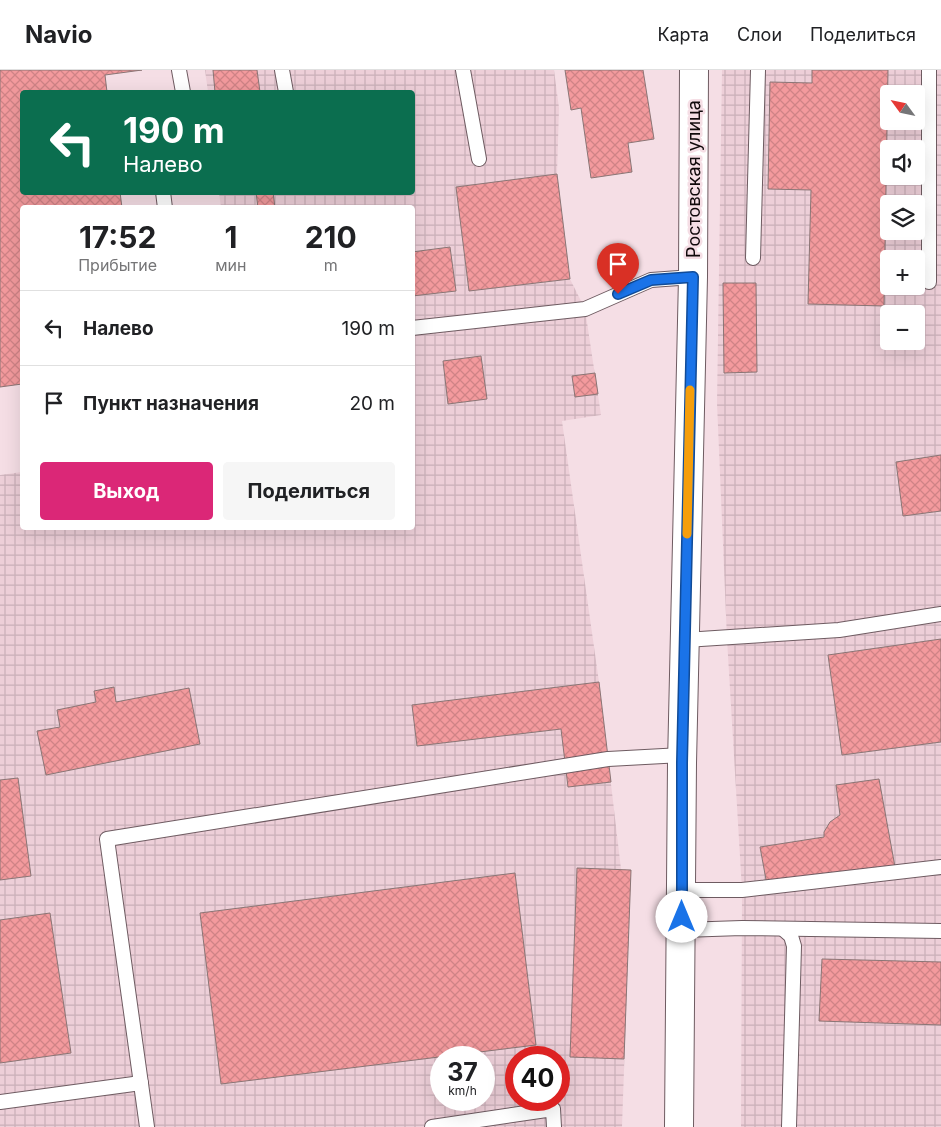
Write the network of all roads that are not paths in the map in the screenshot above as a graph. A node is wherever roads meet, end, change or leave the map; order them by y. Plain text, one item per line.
1 (179, 70) edge
2 (282, 70) edge
3 (463, 70) edge
4 (694, 70) edge
5 (758, 70) edge
6 (929, 70) edge
7 (183, 90) edge
8 (286, 90) edge
9 (478, 159) dead end
10 (753, 258) dead end
11 (693, 277) junction
12 (930, 282) dead end
13 (415, 328) edge
14 (941, 614) edge
15 (685, 640) junction
16 (682, 755) junction
17 (941, 867) edge
18 (682, 890) junction
19 (783, 929) junction
20 (682, 930) junction
21 (941, 931) edge
22 (141, 1083) junction
23 (0, 1102) edge
24 (147, 1127) edge
25 (432, 1127) edge
26 (554, 1127) edge
27 (679, 1127) edge
28 (789, 1127) edge

1 - 7 lane
2 - 8 lane
3 - 9 lane
4 - 11 street, Ростовская улица
5 - 10 lane
6 - 12 lane
11 - 13 lane
11 - 15 street, Ростовская улица
14 - 15 lane
15 - 16 street, Ростовская улица
16 - 18 street, Ростовская улица
16 - 22 lane
17 - 18 lane
18 - 20 street, Ростовская улица
19 - 20 lane
19 - 21 lane
19 - 28 lane
20 - 27 street, Ростовская улица
22 - 23 lane
22 - 24 lane
25 - 26 lane

